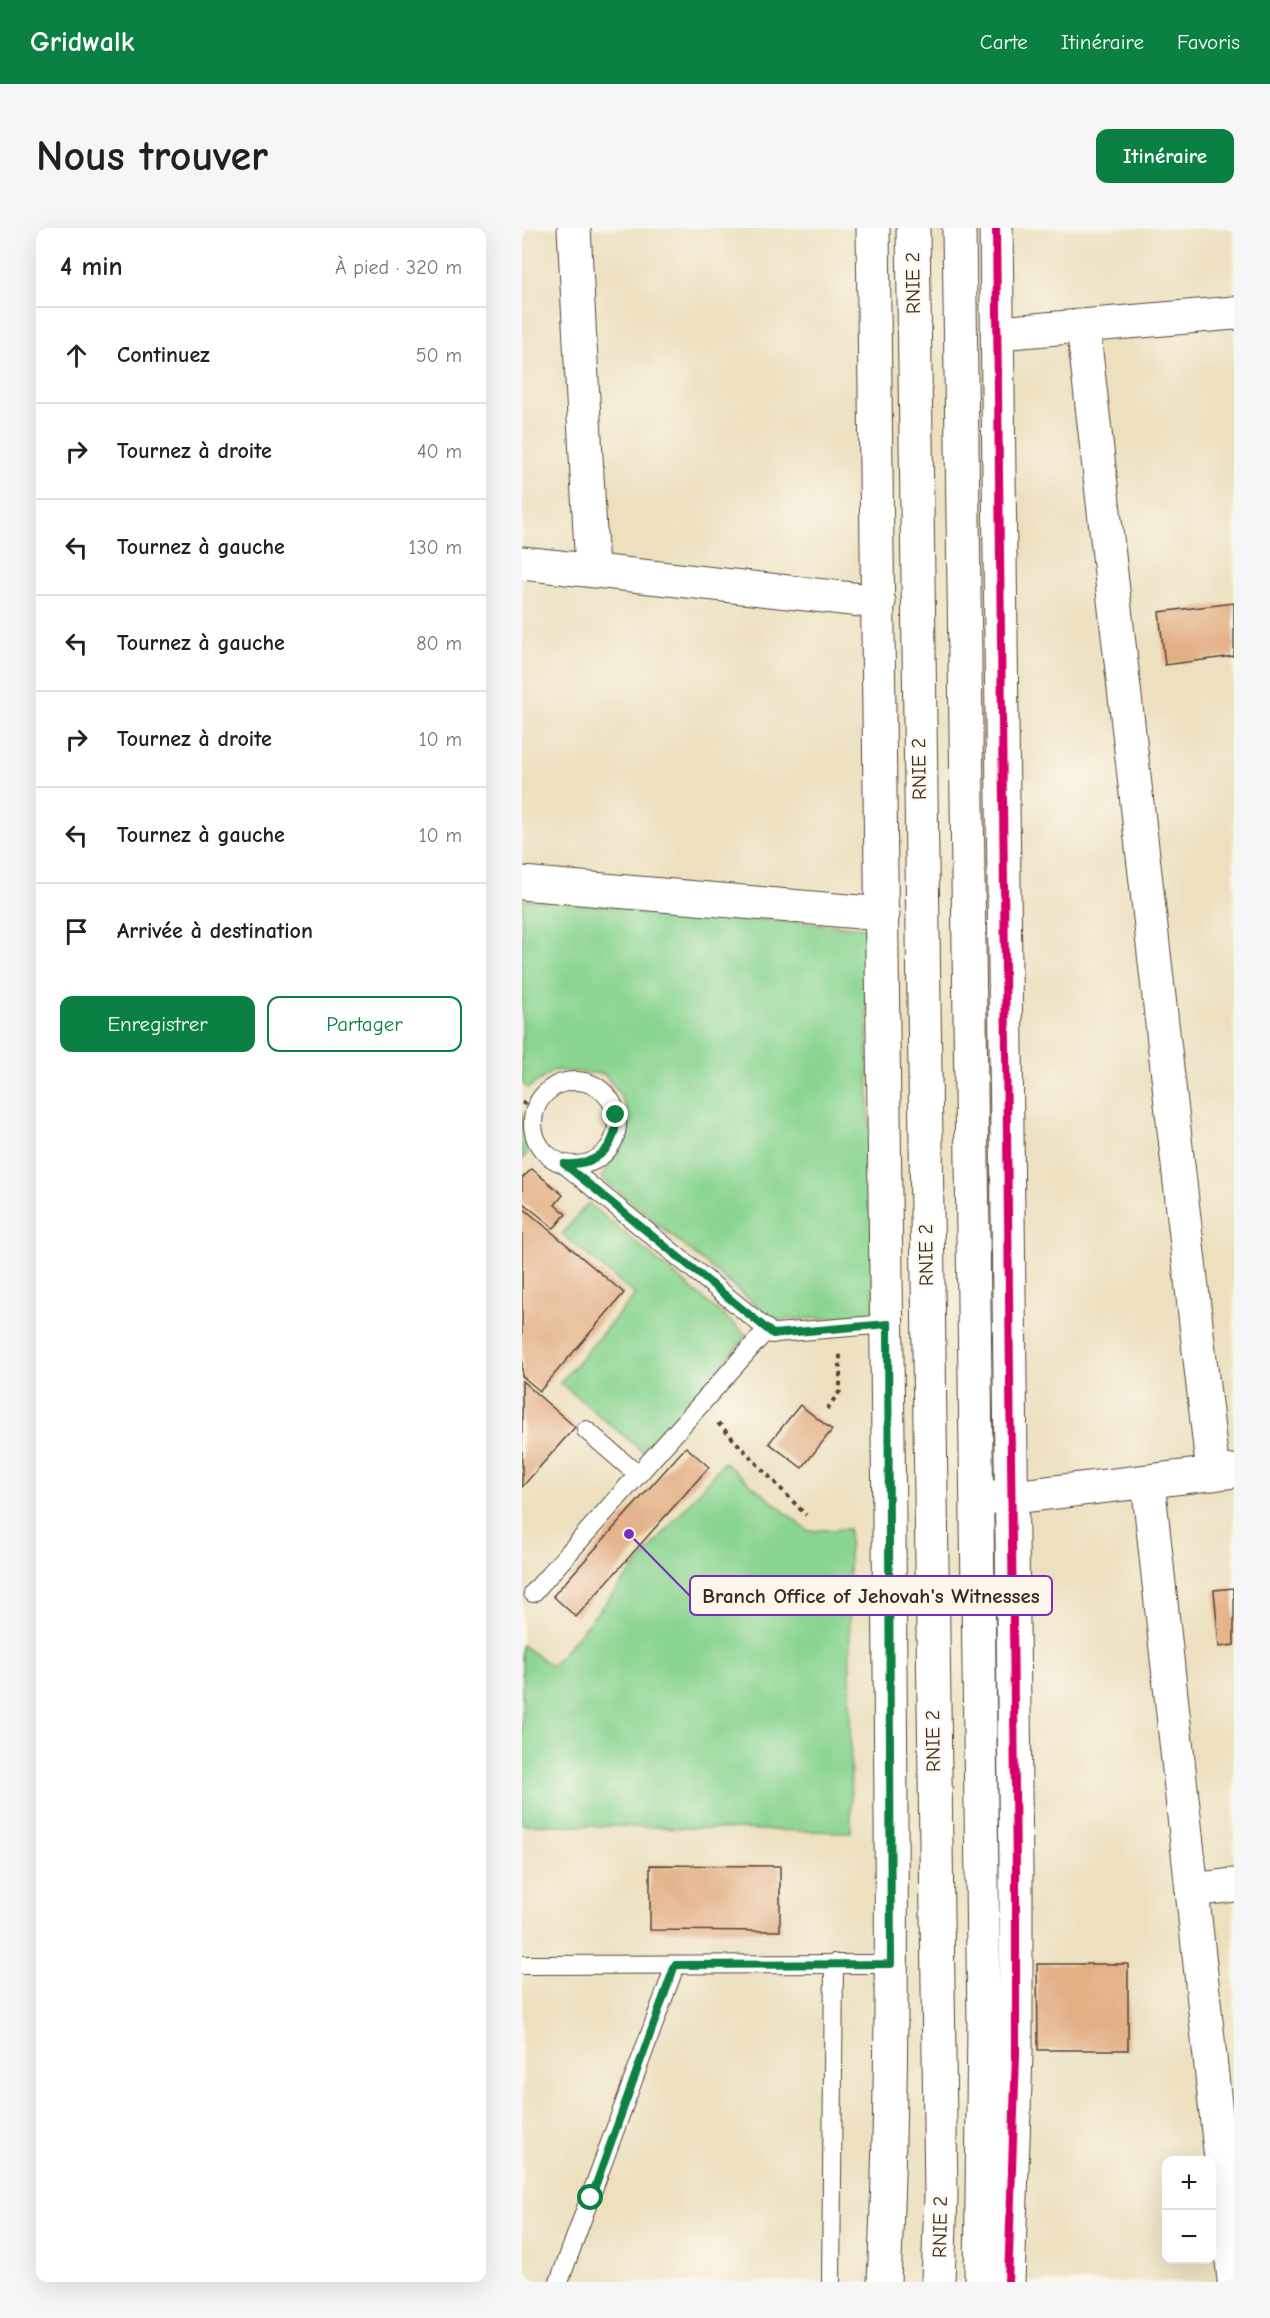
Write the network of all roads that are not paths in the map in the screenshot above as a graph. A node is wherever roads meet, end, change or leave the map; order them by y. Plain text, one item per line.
1 (574, 228) edge
2 (873, 228) edge
3 (912, 228) edge
4 (959, 228) edge
5 (996, 228) edge
6 (1234, 313) edge
7 (1083, 326) junction
8 (998, 333) junction
9 (522, 562) edge
10 (592, 570) junction
11 (879, 602) junction
12 (522, 883) edge
13 (883, 914) junction
14 (528, 1106) edge
15 (564, 1164) junction
16 (888, 1324) junction
17 (773, 1334) junction
18 (586, 1430) dead end
19 (1224, 1472) edge
20 (638, 1475) junction
21 (1148, 1482) junction
22 (978, 1497) junction
23 (1013, 1497) junction
24 (533, 1593) dead end
25 (1234, 1885) edge
26 (1192, 1890) junction
27 (834, 1963) junction
28 (891, 1964) junction
29 (522, 1965) edge
30 (675, 1965) junction
31 (1231, 2230) edge
32 (1234, 2280) edge
33 (560, 2282) edge
34 (831, 2282) edge
35 (884, 2282) edge
36 (938, 2282) edge
37 (981, 2282) edge
38 (1008, 2282) edge

1 - 10 main road
2 - 11 main road
3 - 36 main road, RNIE 2 / RNIE 2
4 - 22 main road
5 - 8 main road
6 - 7 main road
7 - 8 main road
7 - 19 main road
8 - 23 main road
9 - 10 main road
10 - 11 main road
11 - 13 main road
12 - 13 main road
13 - 16 main road
14 - 15 lane
14 - 15 lane
15 - 17 lane
16 - 17 lane
16 - 28 main road
17 - 20 lane
18 - 20 lane
19 - 21 main road
20 - 24 lane
21 - 23 main road
21 - 26 main road
22 - 23 main road
22 - 37 main road
23 - 38 main road
25 - 26 main road
26 - 31 main road
27 - 28 lane
27 - 30 lane
27 - 34 lane
28 - 35 main road
29 - 30 lane
30 - 33 lane
31 - 32 main road

